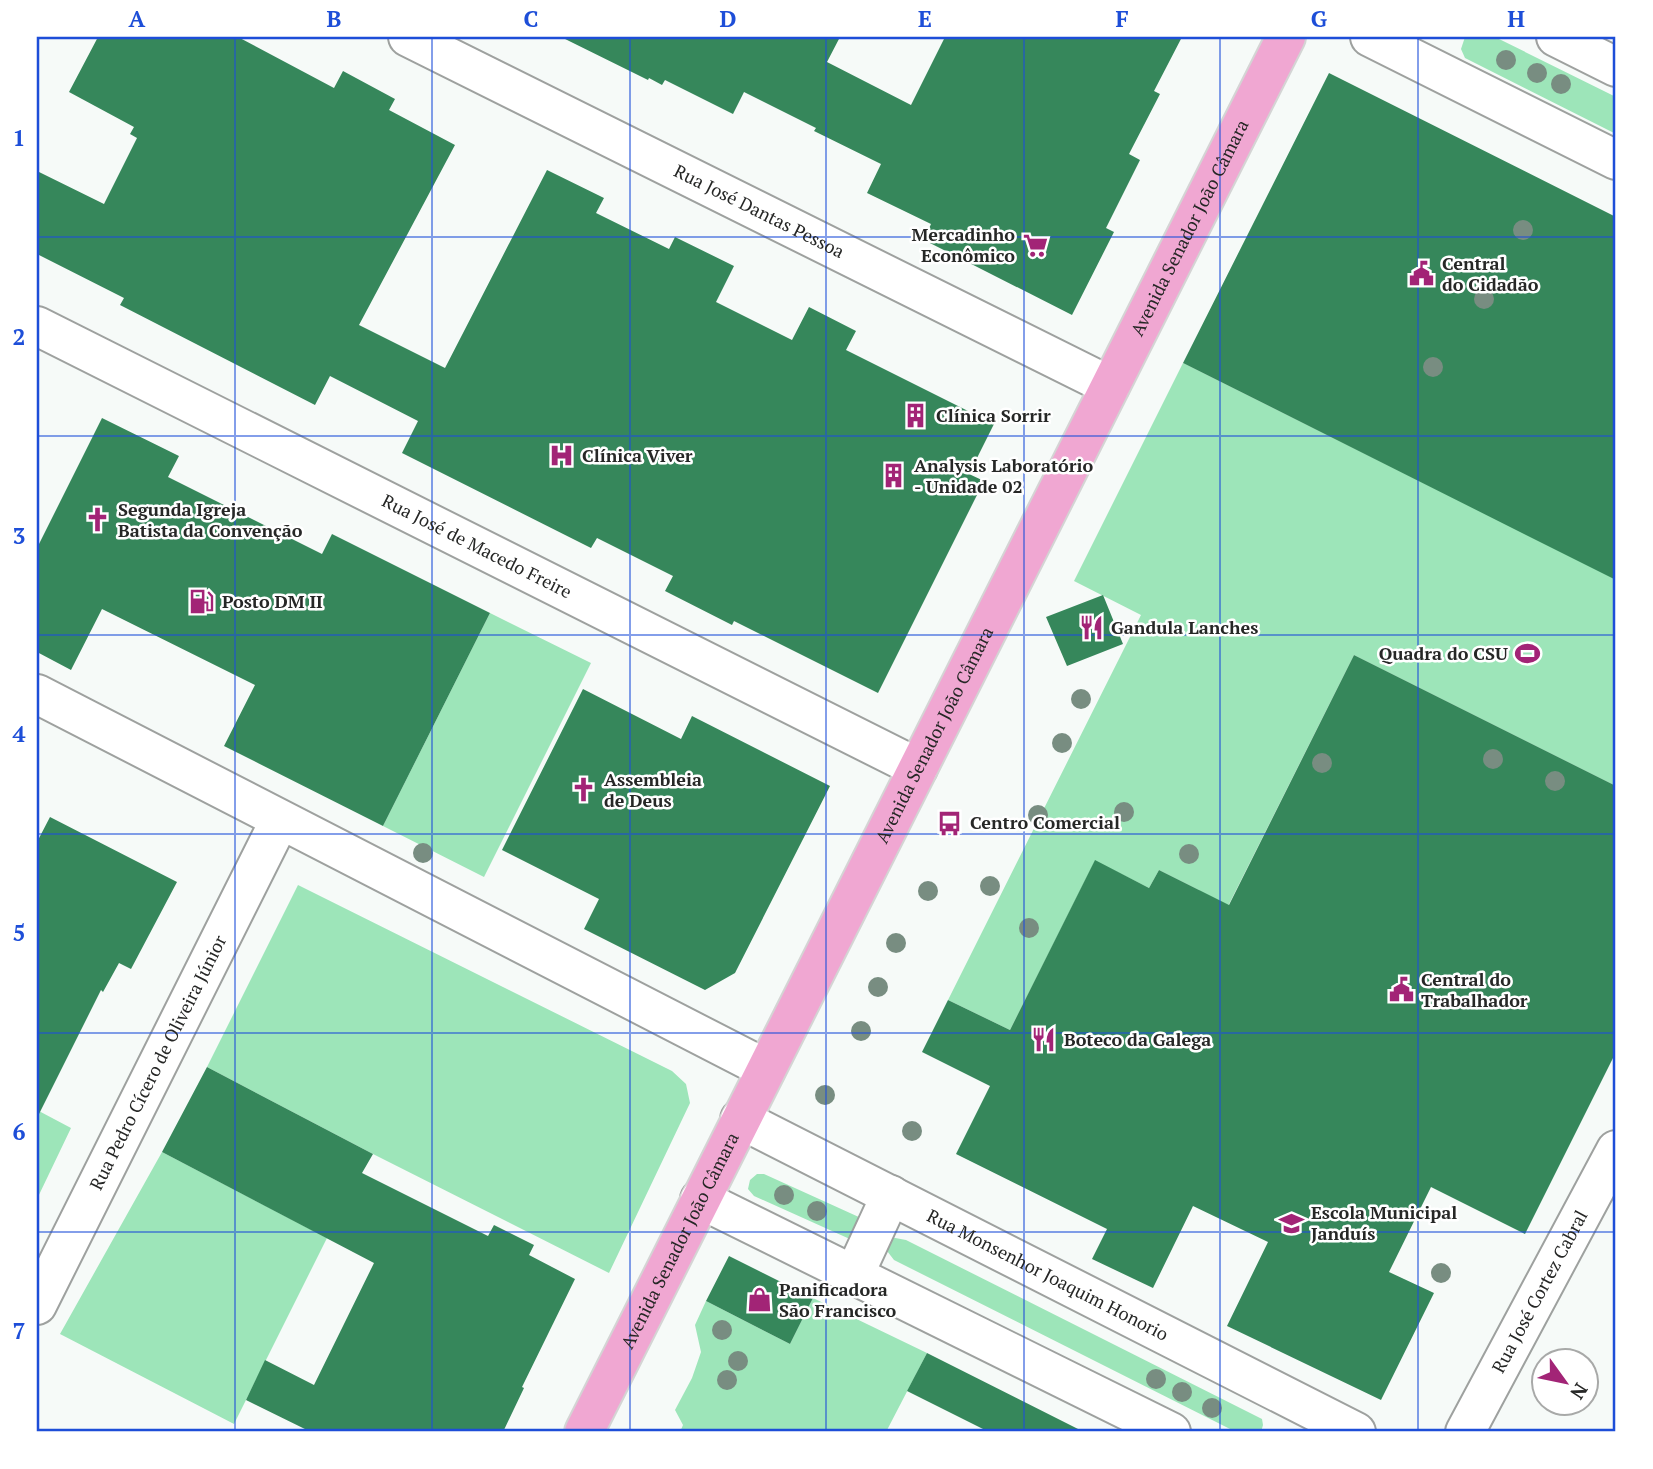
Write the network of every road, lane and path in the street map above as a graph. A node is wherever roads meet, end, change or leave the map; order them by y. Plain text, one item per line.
1 (408, 37) edge
2 (1286, 37) edge
3 (1370, 37) edge
4 (1556, 37) edge
5 (1430, 50) edge
6 (1616, 67) edge
7 (1616, 160) edge
8 (37, 326) edge
9 (1110, 386) junction
10 (37, 694) edge
11 (918, 768) junction
12 (280, 820) junction
13 (766, 1069) junction
14 (740, 1119) junction
15 (1616, 1150) edge
16 (891, 1195) junction
17 (699, 1199) junction
18 (854, 1275) junction
19 (37, 1306) edge
20 (1296, 1419) edge
21 (584, 1432) edge
22 (1171, 1432) edge
23 (1356, 1432) edge
24 (1465, 1432) edge

1 - 9 street, Rua José Dantas Pessoa
2 - 9 main road, Avenida Senador João Câmara
3 - 5 street
4 - 6 street
5 - 7 street
8 - 11 street, Rua José de Macedo Freire
9 - 11 main road, Avenida Senador João Câmara
10 - 12 street
11 - 13 main road, Avenida Senador João Câmara
12 - 13 street
12 - 19 street, Rua Pedro Cícero de Oliveira Júnior
13 - 14 main road, Avenida Senador João Câmara
14 - 16 street, Rua Monsenhor Joaquim Honorio
14 - 17 main road, Avenida Senador João Câmara
15 - 24 street, Rua José Cortez Cabral
16 - 18 street
16 - 20 street, Rua Monsenhor Joaquim Honorio
17 - 18 street
17 - 21 main road, Avenida Senador João Câmara
18 - 22 street
20 - 23 street, Rua Monsenhor Joaquim Honorio

